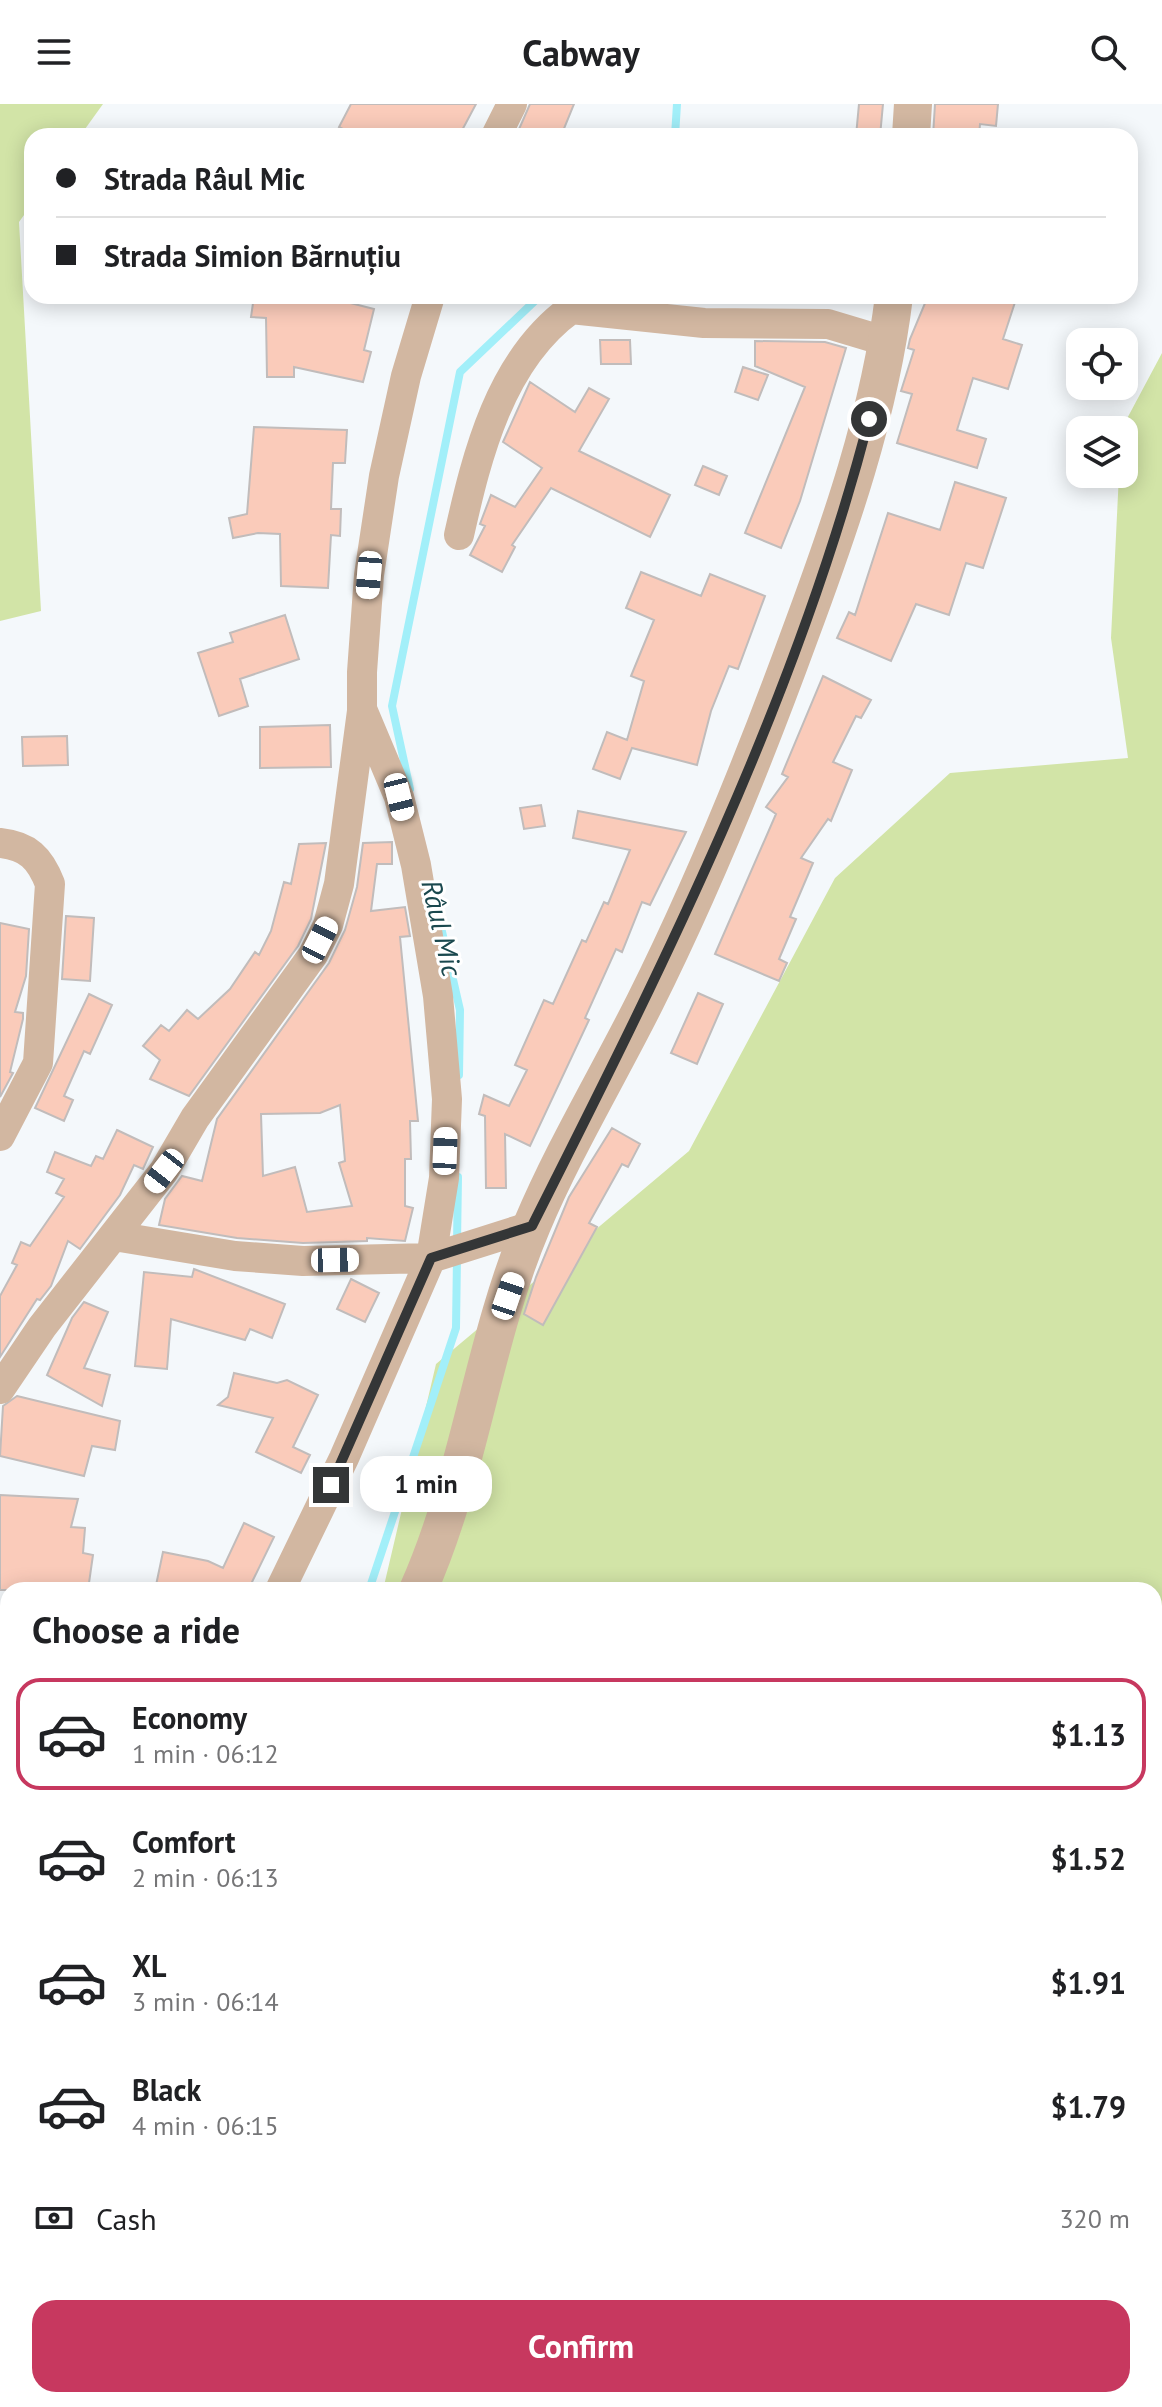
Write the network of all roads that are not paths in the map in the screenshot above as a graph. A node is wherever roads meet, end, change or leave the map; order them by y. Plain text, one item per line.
1 (512, 104) edge
2 (913, 104) edge
3 (500, 128) edge
4 (912, 128) edge
5 (428, 304) edge
6 (893, 304) edge
7 (888, 342) junction
8 (459, 535) dead end
9 (362, 709) junction
10 (0, 843) edge
11 (0, 1136) edge
12 (532, 1226) junction
13 (114, 1236) junction
14 (439, 1255) junction
15 (0, 1389) edge
16 (284, 1582) edge
17 (421, 1582) edge

1 - 3 street
2 - 4 street
5 - 9 street
6 - 7 street
7 - 8 street
7 - 12 street
9 - 13 street
9 - 14 street
10 - 11 street
12 - 14 street
12 - 17 street
13 - 14 street
13 - 15 street
14 - 16 street

